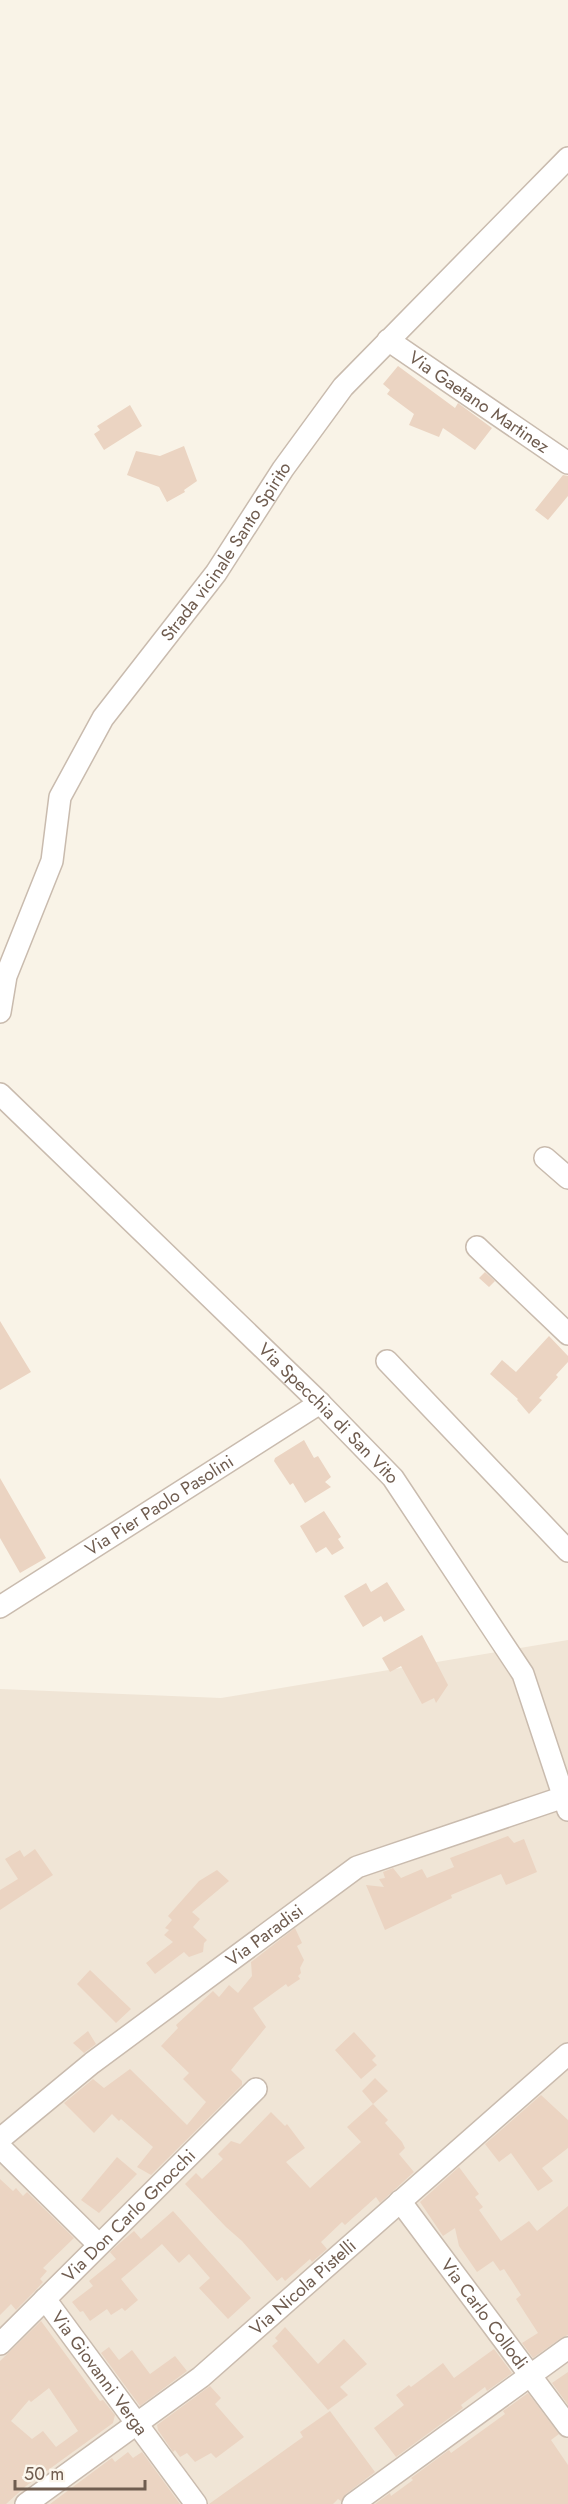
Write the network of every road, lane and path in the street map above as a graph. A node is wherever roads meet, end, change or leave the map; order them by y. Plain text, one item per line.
1 (568, 158) edge
2 (388, 340) junction
3 (568, 463) edge
4 (0, 1012) edge
5 (0, 1094) edge
6 (545, 1158) dead end
7 (568, 1178) edge
8 (477, 1247) dead end
9 (568, 1334) edge
10 (387, 1361) dead end
11 (320, 1403) junction
12 (568, 1551) edge
13 (0, 1607) edge
14 (566, 1804) edge
15 (568, 2054) edge
16 (256, 2089) dead end
17 (0, 2139) edge
18 (0, 2146) edge
19 (400, 2200) junction
20 (98, 2244) junction
21 (45, 2299) junction
22 (0, 2344) edge
23 (568, 2348) edge
24 (531, 2374) junction
25 (135, 2424) junction
26 (568, 2426) edge
27 (26, 2504) edge
28 (196, 2504) edge
29 (353, 2504) edge

1 - 2 street, Strada vicinale Santo Spirito
2 - 3 street, Via Gaetano Martinez
2 - 4 street, Strada vicinale Santo Spirito
5 - 11 street, Via Specchia di San Vito
6 - 7 street
8 - 9 street
10 - 12 street
11 - 13 street, Via Pier Paolo Pasolini
11 - 14 street, Via Specchia di San Vito
14 - 17 street, Via Paradisi
15 - 19 street, Via Nicola Pistelli
16 - 20 street, Via Don Carlo Gnocchi
18 - 20 street
19 - 24 street, Via Carlo Collodi
19 - 25 street, Via Nicola Pistelli
20 - 21 street, Via Don Carlo Gnocchi
21 - 22 street, Via Don Carlo Gnocchi
21 - 25 street, Via Giovanni Verga
23 - 24 street
24 - 26 street, Via Carlo Collodi
24 - 29 street
25 - 27 street, Via Nicola Pistelli
25 - 28 street, Via Giovanni Verga

